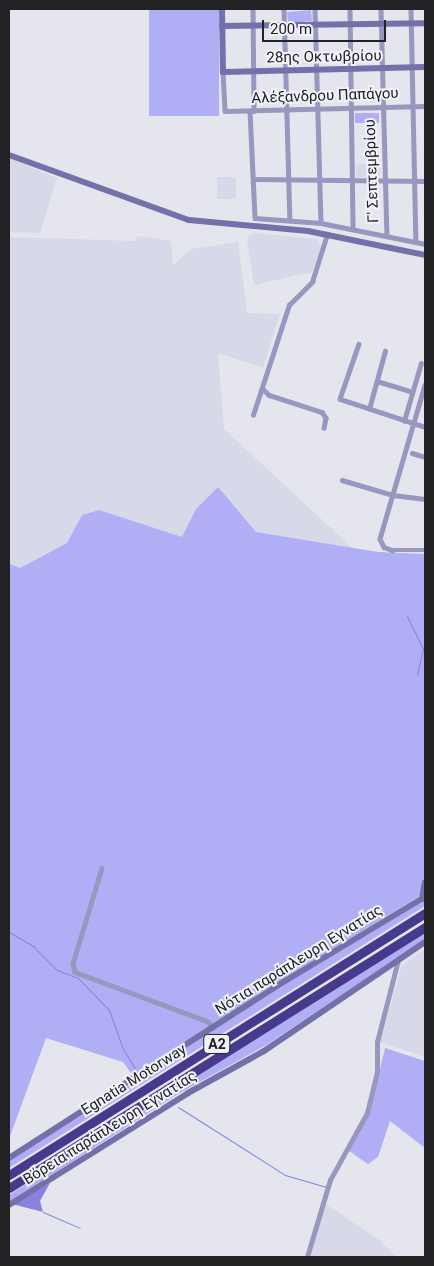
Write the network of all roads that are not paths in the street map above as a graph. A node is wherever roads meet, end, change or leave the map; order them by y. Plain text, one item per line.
1 (222, 9) edge
2 (253, 9) edge
3 (284, 9) edge
4 (315, 9) edge
5 (350, 9) edge
6 (381, 9) edge
7 (411, 9) edge
8 (411, 23) junction
9 (425, 23) edge
10 (315, 24) junction
11 (350, 24) junction
12 (381, 24) junction
13 (222, 26) junction
14 (254, 26) junction
15 (284, 26) junction
16 (425, 67) edge
17 (382, 68) junction
18 (412, 68) junction
19 (351, 69) junction
20 (314, 70) junction
21 (284, 71) junction
22 (223, 72) junction
23 (254, 72) junction
24 (413, 106) junction
25 (425, 106) edge
26 (383, 107) junction
27 (352, 108) junction
28 (315, 109) junction
29 (285, 110) junction
30 (252, 111) junction
31 (9, 155) edge
32 (253, 179) junction
33 (288, 179) junction
34 (319, 179) junction
35 (353, 180) junction
36 (384, 180) junction
37 (415, 181) junction
38 (425, 181) edge
39 (290, 219) junction
40 (321, 223) junction
41 (353, 228) junction
42 (327, 234) junction
43 (387, 234) junction
44 (416, 242) junction
45 (425, 244) edge
46 (425, 255) edge
47 (359, 344) dead end
48 (386, 351) dead end
49 (421, 363) dead end
50 (377, 381) junction
51 (425, 385) edge
52 (262, 388) junction
53 (412, 392) junction
54 (369, 409) junction
55 (253, 415) dead end
56 (404, 421) junction
57 (414, 424) junction
58 (324, 428) dead end
59 (425, 428) edge
60 (412, 453) dead end
61 (425, 457) edge
62 (342, 480) dead end
63 (394, 495) junction
64 (425, 499) edge
65 (425, 550) edge
66 (102, 868) dead end
67 (425, 882) edge
68 (424, 898) edge
69 (425, 913) edge
70 (425, 927) edge
71 (425, 942) edge
72 (399, 958) junction
73 (214, 1027) junction
74 (9, 1158) edge
75 (9, 1175) edge
76 (9, 1188) edge
77 (9, 1205) edge
78 (306, 1257) edge

1 - 13 street
2 - 14 street
3 - 15 street
4 - 10 street
5 - 11 street
6 - 12 street, Γ' Σεπτεμβρίου
7 - 8 street
8 - 9 street
8 - 12 street
8 - 18 street
10 - 11 street
10 - 15 street
10 - 20 street
11 - 12 street
11 - 19 street
12 - 17 street, Γ' Σεπτεμβρίου
13 - 14 street
13 - 22 street
14 - 15 street
14 - 23 street
15 - 21 street
16 - 18 street, 28ης Οκτωβρίου
17 - 18 street, 28ης Οκτωβρίου
17 - 19 street, 28ης Οκτωβρίου
17 - 26 street, Γ' Σεπτεμβρίου
18 - 24 street
19 - 20 street, 28ης Οκτωβρίου
19 - 27 street
20 - 21 street, 28ης Οκτωβρίου
20 - 28 street
21 - 23 street, 28ης Οκτωβρίου
21 - 29 street
22 - 23 street, 28ης Οκτωβρίου
22 - 30 street, Αλέξανδρου Παπάγου
23 - 30 street
24 - 25 street, Αλέξανδρου Παπάγου
24 - 26 street, Αλέξανδρου Παπάγου
24 - 37 street
26 - 27 street, Αλέξανδρου Παπάγου
26 - 36 street, Γ' Σεπτεμβρίου
27 - 28 street, Αλέξανδρου Παπάγου
27 - 35 street
28 - 29 street, Αλέξανδρου Παπάγου
28 - 34 street
29 - 30 street, Αλέξανδρου Παπάγου
29 - 33 street
30 - 32 street
31 - 42 street
32 - 33 street
32 - 39 street
33 - 34 street
33 - 39 street
34 - 35 street
34 - 40 street
35 - 36 street
35 - 41 street
36 - 37 street
36 - 43 street, Γ' Σεπτεμβρίου
37 - 38 street
37 - 44 street
39 - 40 street
40 - 41 street
41 - 43 street
42 - 46 street
42 - 52 street
43 - 44 street
44 - 45 street
47 - 54 street
48 - 50 street
49 - 53 street
50 - 53 street
50 - 54 street
51 - 57 street
52 - 55 street
52 - 58 street
53 - 56 street
54 - 56 street
56 - 57 street
57 - 59 street
57 - 63 street
60 - 61 street
62 - 63 street
63 - 64 street
63 - 65 street
66 - 73 street
67 - 68 street
68 - 73 street, Νότια παράπλευρη Εγνατίας
69 - 75 highway, Egnatia Motorway / Α2
70 - 76 highway, Egnatia Motorway / Α2
71 - 72 street, Βόρεια παράπλευρη Εγνατίας
72 - 77 street, Βόρεια παράπλευρη Εγνατίας
72 - 78 street
73 - 74 street, Νότια παράπλευρη Εγνατίας

